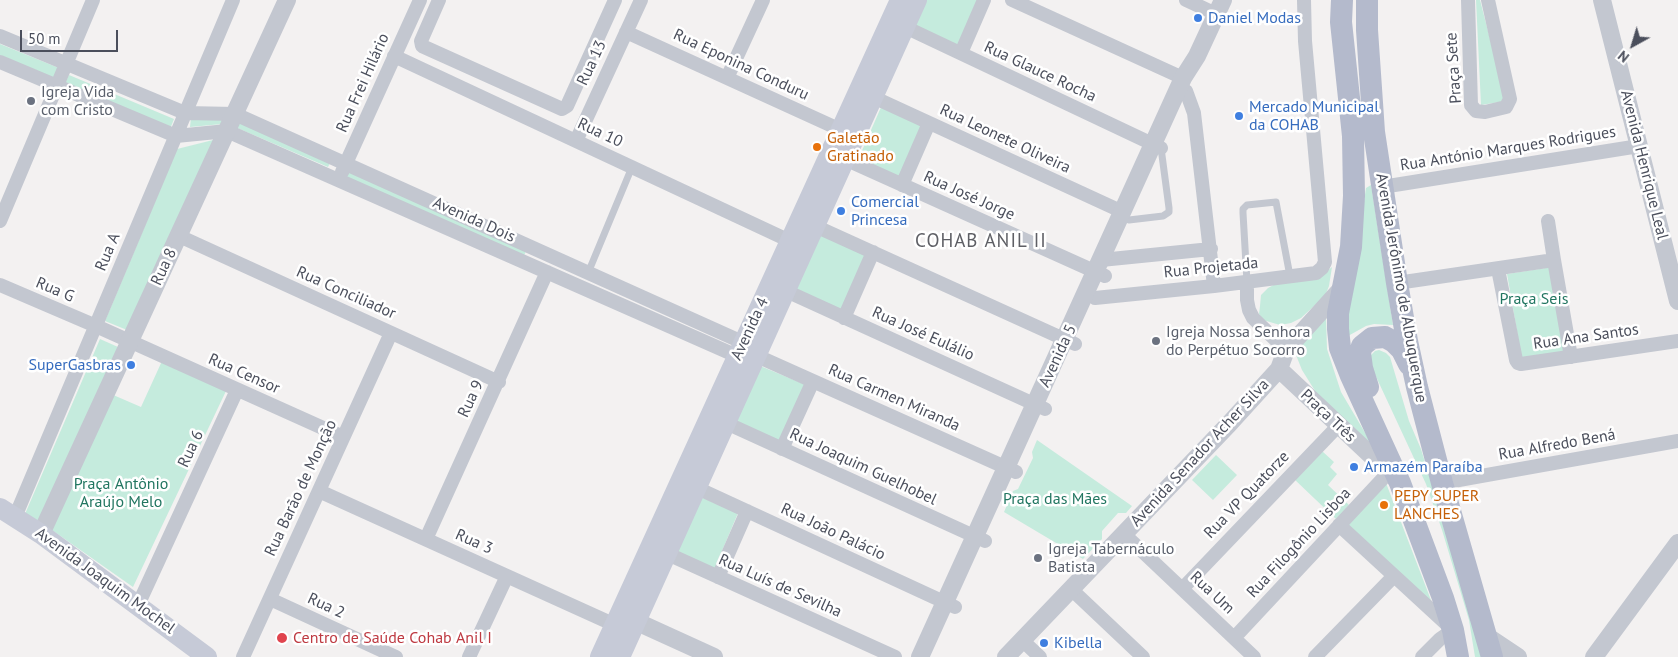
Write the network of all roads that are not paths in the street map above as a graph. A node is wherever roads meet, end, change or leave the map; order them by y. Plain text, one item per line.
1 (93, 0) edge
2 (234, 0) edge
3 (287, 0) edge
4 (420, 0) edge
5 (440, 0) edge
6 (615, 0) edge
7 (641, 0) edge
8 (762, 0) edge
9 (900, 0) edge
10 (917, 0) edge
11 (984, 0) edge
12 (1012, 0) edge
13 (1186, 0) edge
14 (1304, 0) edge
15 (1342, 0) edge
16 (1367, 0) edge
17 (1468, 0) edge
18 (1488, 0) edge
19 (1602, 0) edge
20 (1220, 7) edge
21 (905, 27) junction
22 (626, 32) junction
23 (0, 36) edge
24 (961, 53) junction
25 (394, 56) junction
26 (0, 62) edge
27 (880, 62) junction
28 (67, 64) junction
29 (727, 78) junction
30 (1184, 84) junction
31 (57, 86) junction
32 (873, 97) junction
33 (185, 113) junction
34 (235, 114) junction
35 (929, 123) junction
36 (227, 130) junction
37 (841, 130) junction
38 (176, 136) junction
39 (576, 141) junction
40 (1157, 146) junction
41 (1639, 146) junction
42 (845, 159) junction
43 (346, 164) junction
44 (632, 167) junction
45 (339, 180) junction
46 (902, 185) junction
47 (1382, 187) junction
48 (821, 192) junction
49 (1124, 216) junction
50 (0, 220) edge
51 (1548, 221) dead end
52 (815, 226) junction
53 (179, 236) junction
54 (790, 241) junction
55 (1211, 249) junction
56 (873, 252) junction
57 (1554, 260) junction
58 (1104, 267) junction
59 (1498, 269) junction
60 (547, 272) junction
61 (588, 273) junction
62 (1290, 276) junction
63 (1247, 282) junction
64 (1397, 283) junction
65 (0, 285) edge
66 (1214, 286) junction
67 (1344, 287) junction
68 (786, 291) junction
69 (1677, 295) edge
70 (1095, 298) junction
71 (844, 318) junction
72 (96, 326) junction
73 (391, 333) junction
74 (1678, 341) edge
75 (130, 342) junction
76 (1070, 342) junction
77 (1286, 350) junction
78 (750, 354) junction
79 (1571, 357) junction
80 (1279, 369) junction
81 (813, 381) junction
82 (498, 382) junction
83 (1417, 387) junction
84 (238, 390) junction
85 (1040, 407) junction
86 (726, 423) junction
87 (1338, 426) junction
88 (343, 437) junction
89 (1678, 441) edge
90 (782, 449) junction
91 (1012, 470) junction
92 (1395, 477) junction
93 (1442, 483) junction
94 (697, 488) junction
95 (319, 491) junction
96 (747, 511) junction
97 (7, 512) edge
98 (1339, 525) junction
99 (42, 534) junction
100 (1124, 534) junction
101 (426, 539) junction
102 (980, 539) junction
103 (1676, 549) edge
104 (659, 550) junction
105 (507, 576) junction
106 (1394, 576) junction
107 (718, 577) junction
108 (1071, 589) junction
109 (1182, 589) junction
110 (270, 599) junction
111 (138, 605) junction
112 (950, 605) junction
113 (624, 620) junction
114 (1453, 630) junction
115 (1485, 635) junction
116 (1234, 638) junction
117 (1022, 640) junction
118 (388, 655) edge
119 (208, 657) edge
120 (243, 657) edge
121 (469, 657) edge
122 (600, 657) edge
123 (620, 657) edge
124 (714, 657) edge
125 (895, 657) edge
126 (920, 657) edge
127 (932, 657) edge
128 (1006, 657) edge
129 (1040, 657) edge
130 (1143, 657) edge
131 (1254, 657) edge
132 (1315, 657) edge
133 (1422, 657) edge
134 (1458, 657) edge
135 (1492, 657) edge
136 (1518, 657) edge
137 (1594, 657) edge

1 - 28 street
2 - 33 street, Rua A
3 - 34 street, Rua 8
4 - 25 street, Rua Frei Hilário
5 - 6 street
7 - 22 street, Rua 13
8 - 29 street
9 - 27 main road, Avenida 4
10 - 21 main road, Avenida 4
11 - 24 street
12 - 30 street
13 - 20 street
14 - 62 street, Rua Projetada
15 - 67 main road, Avenida Jerônimo de Albuquerque
16 - 47 main road, Avenida Jerônimo de Albuquerque
17 - 18 street, Praça Sete
19 - 41 street, Avenida Henrique Leal
20 - 30 street, Avenida 5
21 - 24 street, Rua Glauce Rocha
21 - 27 main road, Avenida 4
22 - 29 street, Rua Eponina Conduru
22 - 39 street, Rua 13
23 - 28 street
24 - 40 street, Rua Glauce Rocha
25 - 39 street, Rua 10
25 - 43 street, Rua Frei Hilário
26 - 31 street
27 - 32 main road, Avenida 4
27 - 37 main road, Avenida 4
28 - 31 street
28 - 33 street
29 - 37 street, Rua Eponina Conduru
30 - 40 street, Avenida 5
30 - 55 street
31 - 38 street
31 - 50 street
32 - 35 street, Rua Leonete Oliveira
32 - 42 main road, Avenida 4
33 - 34 street, Avenida Dois
33 - 38 street, Rua A
34 - 36 street, Rua 8
34 - 43 street, Avenida Dois
35 - 46 street
35 - 49 street, Rua Leonete Oliveira
36 - 38 street
36 - 45 street, Avenida Dois
36 - 53 street, Rua 8
37 - 48 main road, Avenida 4
38 - 72 street, Rua A
39 - 44 street, Rua 10
40 - 49 street, Avenida 5
40 - 49 lane
41 - 47 street, Rua António Marques Rodrigues
41 - 69 street, Avenida Henrique Leal
42 - 46 street, Rua José Jorge
42 - 48 main road, Avenida 4
43 - 45 street, Rua Frei Hilário
43 - 61 street, Avenida Dois
44 - 54 street, Rua 10
44 - 61 lane
45 - 60 street, Avenida Dois
46 - 58 street, Rua José Jorge
47 - 64 main road, Avenida Jerônimo de Albuquerque
48 - 52 main road, Avenida 4
48 - 54 main road, Avenida 4
49 - 58 street, Avenida 5
51 - 57 street
52 - 56 street
52 - 68 main road, Avenida 4
53 - 73 street, Rua Conciliador
53 - 75 street, Rua 8
54 - 78 main road, Avenida 4
55 - 58 street
55 - 66 street
56 - 71 street
56 - 76 street
57 - 59 street
57 - 79 street
58 - 70 street, Avenida 5
58 - 76 street, Avenida 5
59 - 64 street
59 - 79 street, Rua Ana Santos
60 - 78 street, Avenida Dois
60 - 82 street, Rua 9
61 - 78 street, Avenida Dois
62 - 63 street, Rua Projetada
62 - 63 lane
63 - 66 street, Rua Projetada
63 - 77 street
64 - 83 main road, Avenida Jerônimo de Albuquerque
65 - 72 street, Rua G
66 - 70 street, Rua Projetada
67 - 77 street, Avenida Senador Acher Silva
67 - 92 main road, Avenida Jerônimo de Albuquerque
68 - 71 street, Rua José Eulálio
68 - 78 main road, Avenida 4
70 - 76 street, Avenida 5
71 - 85 street, Rua José Eulálio
72 - 75 street, Rua G
72 - 97 street, Rua A
73 - 82 street, Rua Conciliador
73 - 88 street, Rua Barão de Monção
74 - 79 street, Rua Ana Santos
75 - 84 street, Rua Censor
75 - 99 street, Rua 8
76 - 85 street, Avenida 5
77 - 80 street, Avenida Senador Acher Silva
77 - 87 street
78 - 81 street, Rua Carmen Miranda
78 - 86 main road, Avenida 4
78 - 104 main road, Avenida 4
80 - 87 street, Praça Três
80 - 100 street, Avenida Senador Acher Silva
81 - 90 street
81 - 91 street, Rua Carmen Miranda
82 - 101 street, Rua 9
83 - 92 main road
83 - 93 main road, Avenida Jerônimo de Albuquerque
84 - 88 street, Rua Censor
84 - 111 street, Rua 6
85 - 91 street, Avenida 5
86 - 90 street, Rua Joaquim Guelhobel
86 - 94 main road, Avenida 4
87 - 92 street, Praça Três
87 - 109 street, Rua VP Quatorze
88 - 95 street, Rua Barão de Monção
89 - 93 street, Rua Alfredo Bená
90 - 102 street, Rua Joaquim Guelhobel
91 - 102 street, Avenida 5
92 - 98 street, Rua Filogônio Lisboa
92 - 114 main road, Avenida Jerônimo de Albuquerque
93 - 115 main road, Avenida Jerônimo de Albuquerque
94 - 96 street, Rua João Palácio
94 - 104 main road, Avenida 4
95 - 101 street, Rua 3
95 - 110 street, Rua Barão de Monção
96 - 107 street
96 - 112 street, Rua João Palácio
97 - 99 main road, Avenida Joaquim Mochel
98 - 106 street
98 - 116 street, Rua Filogônio Lisboa
99 - 111 main road, Avenida Joaquim Mochel
100 - 108 street, Avenida Senador Acher Silva
100 - 109 street, Rua Um
101 - 105 street, Rua 3
102 - 112 street, Avenida 5
103 - 137 street
104 - 107 street, Rua Luís de Sevilha
104 - 113 main road, Avenida 4
105 - 113 street, Rua 3
105 - 121 street
106 - 114 street
106 - 132 street
107 - 125 street, Rua Luís de Sevilha
108 - 117 street, Avenida Senador Acher Silva
108 - 130 street
109 - 116 street, Rua Um
110 - 118 street, Rua 2
110 - 120 street, Rua Barão de Monção
111 - 119 main road, Avenida Joaquim Mochel
112 - 126 street, Avenida 5
112 - 127 street, Avenida 5
113 - 122 main road, Avenida 4
113 - 123 main road, Avenida 4
113 - 124 street
114 - 133 street
114 - 134 main road, Avenida Jerônimo de Albuquerque
115 - 135 main road, Avenida Jerônimo de Albuquerque
115 - 136 street
116 - 131 street, Rua Um
117 - 128 street, Avenida Senador Acher Silva
117 - 129 street

